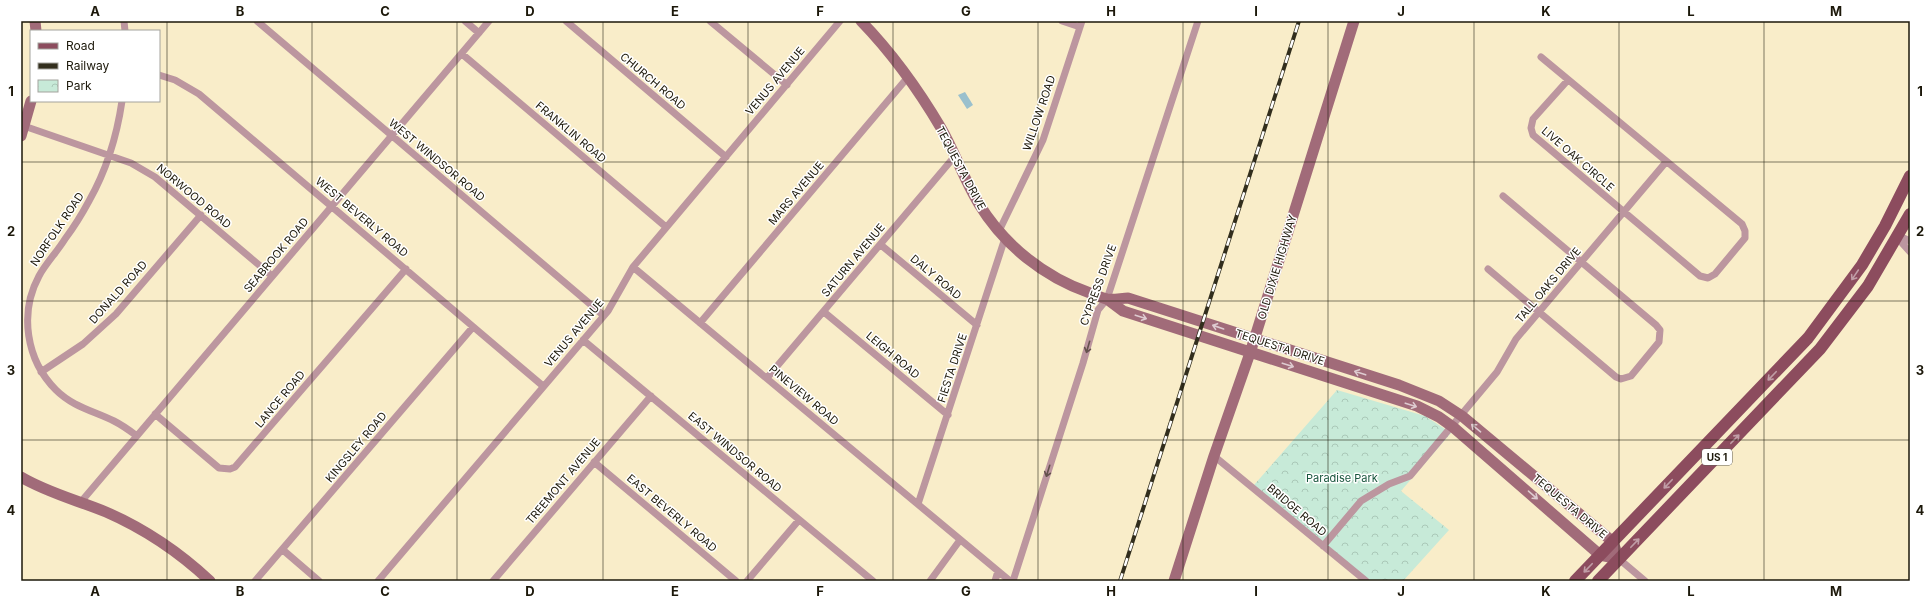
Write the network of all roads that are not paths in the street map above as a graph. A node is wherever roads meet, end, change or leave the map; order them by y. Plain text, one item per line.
1 (257, 21) edge
2 (465, 21) edge
3 (489, 21) edge
4 (566, 21) edge
5 (710, 21) edge
6 (840, 21) edge
7 (861, 21) edge
8 (1062, 21) edge
9 (1198, 21) edge
10 (1354, 21) edge
11 (1081, 24) edge
12 (479, 33) junction
13 (462, 54) junction
14 (1541, 57) dead end
15 (160, 75) edge
16 (908, 77) junction
17 (1568, 80) junction
18 (787, 84) junction
19 (31, 102) edge
20 (122, 102) edge
21 (23, 131) edge
22 (392, 136) junction
23 (109, 155) junction
24 (956, 156) junction
25 (726, 157) junction
26 (1666, 162) junction
27 (1910, 176) edge
28 (1503, 196) dead end
29 (332, 206) junction
30 (1894, 208) junction
31 (1624, 213) junction
32 (1910, 214) edge
33 (201, 215) junction
34 (666, 227) junction
35 (1002, 235) junction
36 (1899, 236) junction
37 (1910, 241) edge
38 (1875, 242) junction
39 (881, 245) junction
40 (1910, 252) edge
41 (1582, 263) junction
42 (633, 267) junction
43 (1880, 267) junction
44 (406, 269) junction
45 (1488, 269) dead end
46 (272, 276) junction
47 (1107, 298) junction
48 (824, 312) junction
49 (1541, 312) junction
50 (603, 315) junction
51 (700, 323) junction
52 (977, 325) junction
53 (473, 326) junction
54 (1808, 338) junction
55 (1255, 339) junction
56 (584, 340) junction
57 (1250, 353) junction
58 (1802, 369) junction
59 (41, 372) junction
60 (767, 378) junction
61 (543, 386) junction
62 (651, 396) junction
63 (155, 414) junction
64 (948, 415) junction
65 (1462, 416) junction
66 (1453, 426) junction
67 (137, 436) junction
68 (1214, 456) junction
69 (594, 462) junction
70 (21, 476) edge
71 (80, 503) junction
72 (918, 504) junction
73 (799, 520) junction
74 (960, 540) junction
75 (1613, 542) junction
76 (1323, 546) junction
77 (283, 550) junction
78 (1600, 555) junction
79 (1619, 559) junction
80 (998, 571) junction
81 (864, 578) edge
82 (1013, 580) edge
83 (210, 581) edge
84 (255, 581) edge
85 (319, 581) edge
86 (378, 581) edge
87 (493, 581) edge
88 (736, 581) edge
89 (747, 581) edge
90 (873, 581) edge
91 (930, 581) edge
92 (995, 581) edge
93 (1174, 581) edge
94 (1366, 581) edge
95 (1575, 581) edge
96 (1598, 581) edge
97 (1646, 581) edge

1 - 22 street, WEST WINDSOR ROAD
2 - 12 street
3 - 12 street, SEABROOK ROAD
4 - 25 street, CHURCH ROAD
5 - 18 street
6 - 18 street, VENUS AVENUE
7 - 16 street, TEQUESTA DRIVE
8 - 11 street
9 - 47 street, CYPRESS DRIVE
10 - 55 street, OLD DIXIE HIGHWAY
11 - 35 street, WILLOW ROAD
12 - 13 street, SEABROOK ROAD
13 - 22 street, SEABROOK ROAD
13 - 34 street, FRANKLIN ROAD
14 - 17 street
15 - 29 street, WEST BEVERLY ROAD
16 - 24 street, TEQUESTA DRIVE
16 - 51 street, MARS AVENUE
17 - 26 street
17 - 31 street, LIVE OAK CIRCLE
18 - 25 street, VENUS AVENUE
19 - 21 street
20 - 23 street, NORFOLK ROAD
21 - 23 street, NORWOOD ROAD
22 - 29 street, SEABROOK ROAD
22 - 50 street, WEST WINDSOR ROAD
23 - 33 street, NORWOOD ROAD
23 - 59 street, NORFOLK ROAD
24 - 35 street, TEQUESTA DRIVE
24 - 39 street, SATURN AVENUE
25 - 34 street, VENUS AVENUE
26 - 31 street, TALL OAKS DRIVE
26 - 31 street, LIVE OAK CIRCLE
27 - 30 main road, US 1
28 - 41 street
29 - 44 street, WEST BEVERLY ROAD
29 - 46 street, SEABROOK ROAD
30 - 36 main road
30 - 38 main road, US 1
31 - 41 street, TALL OAKS DRIVE
32 - 36 main road, US 1
33 - 46 street, NORWOOD ROAD
33 - 59 street, DONALD ROAD
34 - 42 street, VENUS AVENUE
35 - 47 street, TEQUESTA DRIVE
35 - 52 street, FIESTA DRIVE
36 - 37 street
36 - 40 street
36 - 43 main road, US 1
38 - 43 main road
38 -> 54 main road, US 1
39 - 48 street, SATURN AVENUE
39 - 52 street, DALY ROAD
41 - 49 street, TALL OAKS DRIVE
41 - 49 street
42 - 50 street, VENUS AVENUE
42 - 51 street, PINEVIEW ROAD
43 - 58 main road, US 1
44 - 53 street, WEST BEVERLY ROAD
44 - 63 street, LANCE ROAD
45 - 49 street
46 - 63 street, SEABROOK ROAD
55 -> 47 street, TEQUESTA DRIVE
47 -> 57 street, TEQUESTA DRIVE
47 -> 82 street, CYPRESS DRIVE
48 - 60 street, SATURN AVENUE
48 - 64 street, LEIGH ROAD
49 - 65 street, TALL OAKS DRIVE
50 - 56 street, VENUS AVENUE
51 - 60 street, PINEVIEW ROAD
52 - 64 street, FIESTA DRIVE
53 - 61 street, WEST BEVERLY ROAD
53 - 77 street, KINGSLEY ROAD
54 - 58 main road
54 -> 75 main road, US 1
55 - 57 street, OLD DIXIE HIGHWAY
65 -> 55 street, TEQUESTA DRIVE
56 - 61 street, VENUS AVENUE
56 - 62 street, EAST WINDSOR ROAD
57 -> 66 street, TEQUESTA DRIVE
57 - 68 street, OLD DIXIE HIGHWAY
79 -> 58 main road, US 1
59 - 67 street, NORFOLK ROAD
60 - 72 street, PINEVIEW ROAD
61 - 86 street, VENUS AVENUE
62 - 69 street, TREEMONT AVENUE
62 - 73 street, EAST WINDSOR ROAD
63 - 67 street, SEABROOK ROAD
64 - 72 street, FIESTA DRIVE
65 - 66 street, TALL OAKS DRIVE
75 -> 65 street, TEQUESTA DRIVE
66 - 76 street, TALL OAKS DRIVE
66 -> 78 street, TEQUESTA DRIVE
67 - 71 street, SEABROOK ROAD
68 - 76 street, BRIDGE ROAD
68 - 93 street, OLD DIXIE HIGHWAY
69 - 87 street, TREEMONT AVENUE
69 - 88 street, EAST BEVERLY ROAD
70 - 71 street
71 - 83 street
72 - 74 street, PINEVIEW ROAD
73 - 81 street, EAST WINDSOR ROAD
73 - 89 street
74 - 80 street, PINEVIEW ROAD
74 - 91 street
75 - 78 main road, US 1
75 - 79 street, TEQUESTA DRIVE
76 - 94 street, BRIDGE ROAD
77 - 84 street, KINGSLEY ROAD
77 - 85 street
78 - 79 street, TEQUESTA DRIVE
78 -> 95 main road, US 1
79 - 96 main road, US 1
79 - 97 street
80 - 82 street, PINEVIEW ROAD
80 - 92 street
81 - 90 street, EAST WINDSOR ROAD

